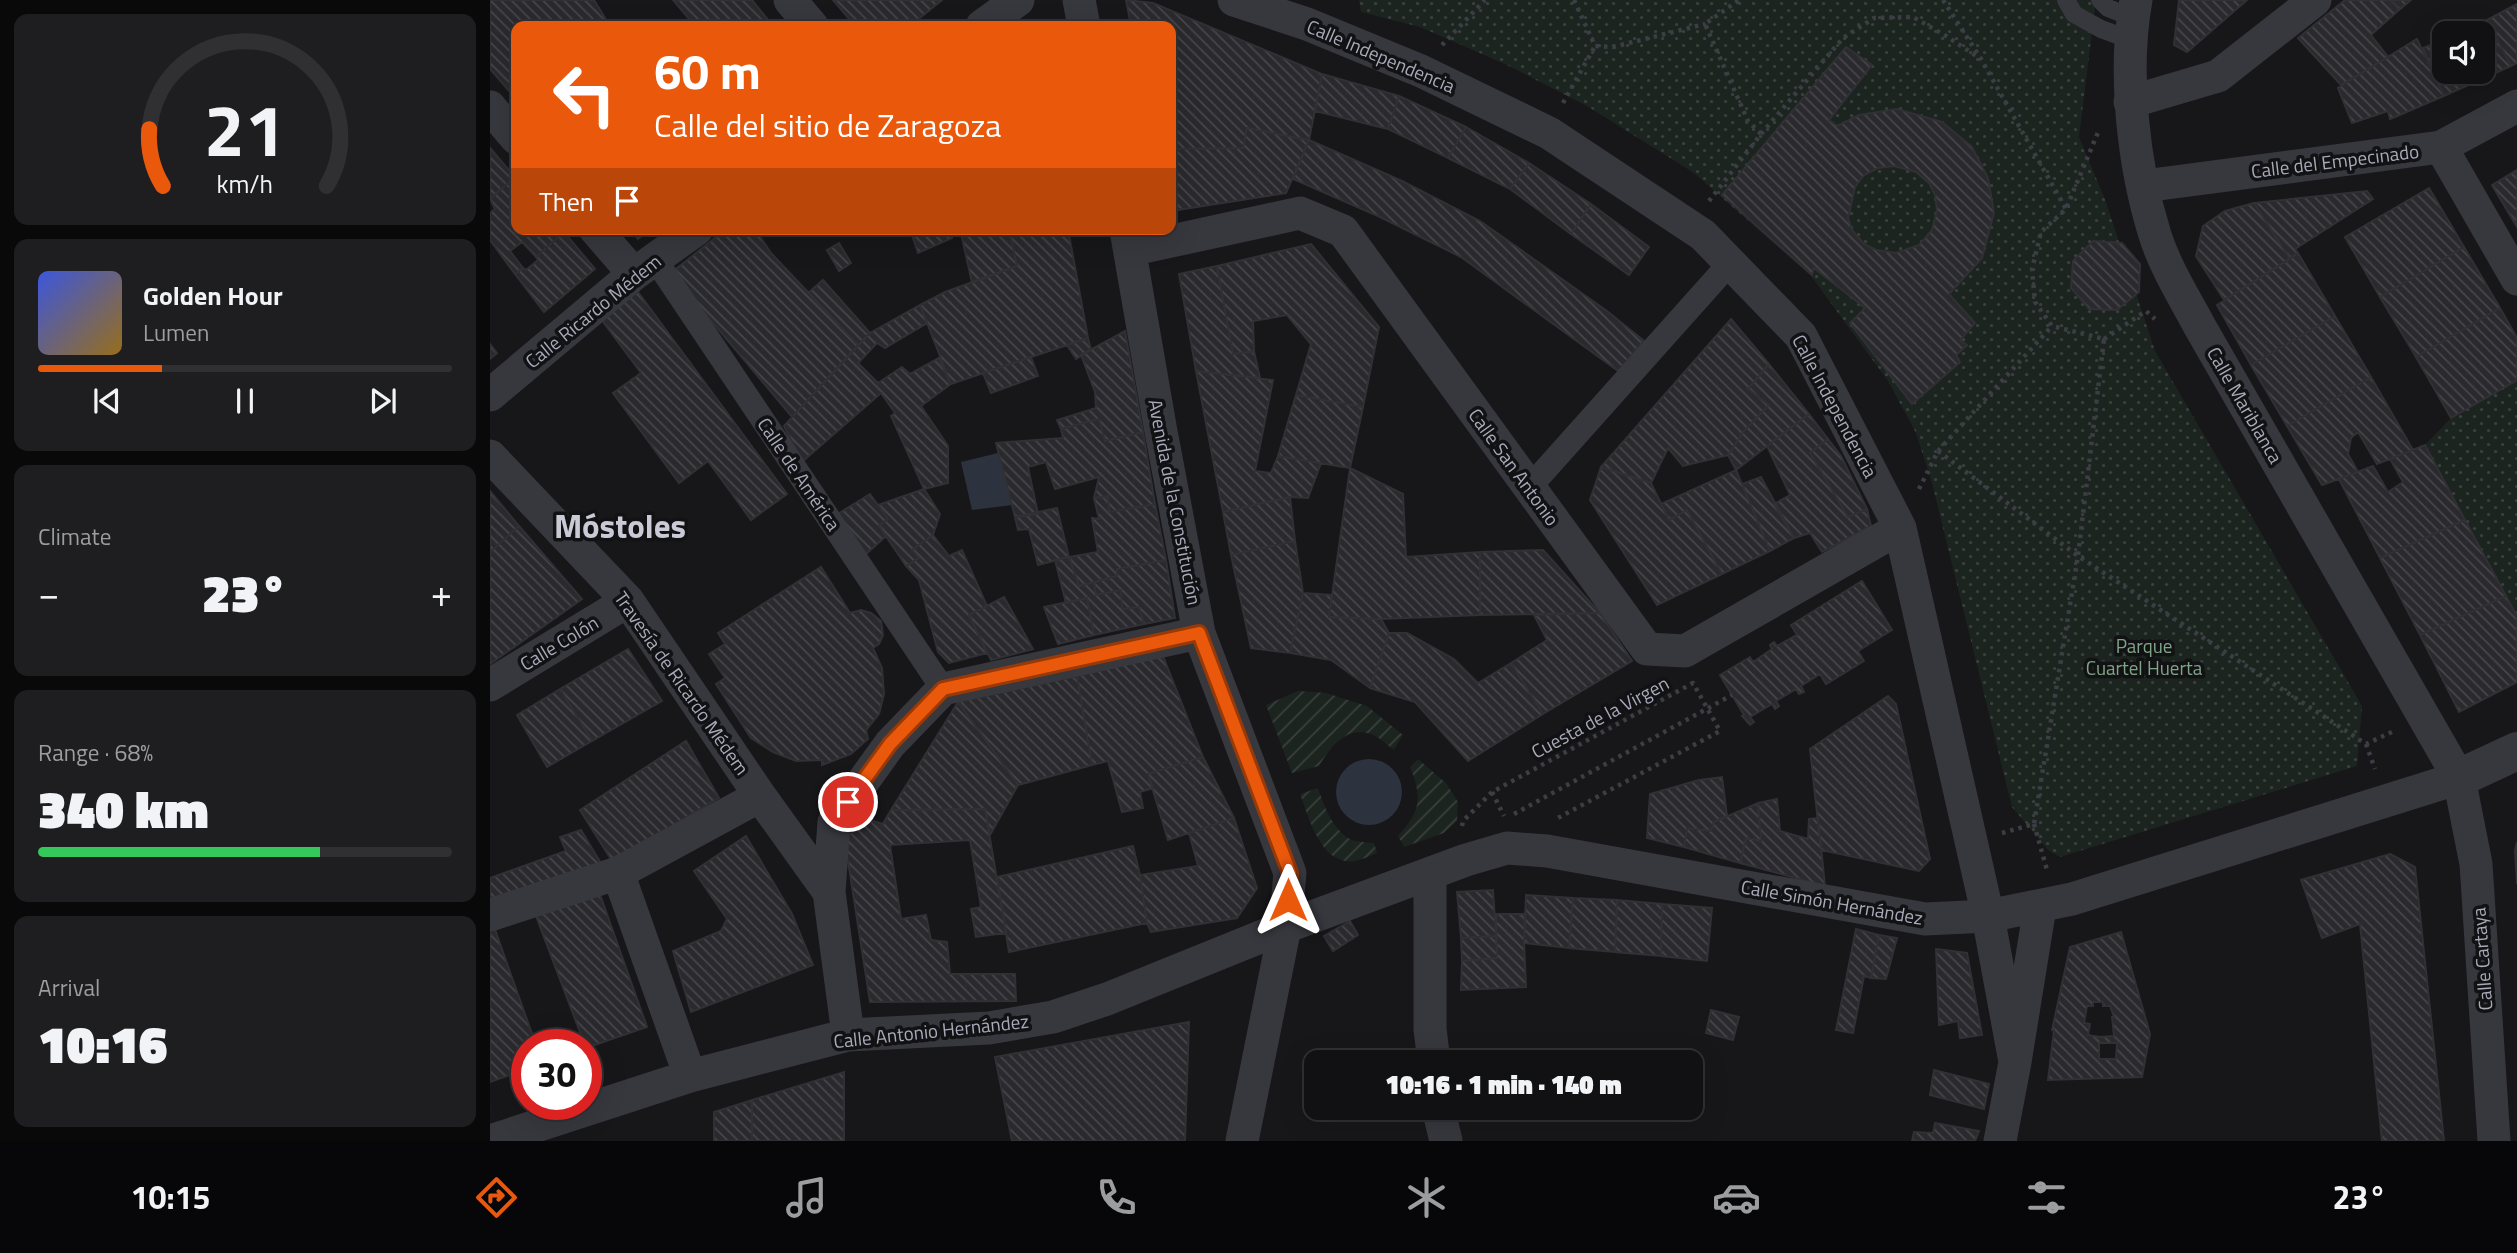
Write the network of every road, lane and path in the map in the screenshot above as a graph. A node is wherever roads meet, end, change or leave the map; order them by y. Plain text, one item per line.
1 (790, 0) edge
2 (1018, 0) edge
3 (1079, 0) edge
4 (1234, 0) edge
5 (1485, 0) edge
6 (1574, 0) edge
7 (1739, 0) edge
8 (1944, 0) edge
9 (2066, 0) edge
10 (2100, 0) edge
11 (2315, 0) edge
12 (1309, 12) edge
13 (2133, 19) edge
14 (808, 21) edge
15 (989, 21) edge
16 (1083, 21) edge
17 (1705, 24) junction
18 (1595, 46) junction
19 (1981, 59) junction
20 (1421, 71) junction
21 (2130, 102) junction
22 (2517, 106) edge
23 (490, 107) edge
24 (511, 132) edge
25 (1549, 133) junction
26 (1761, 134) junction
27 (2441, 147) junction
28 (2144, 186) junction
29 (2066, 209) junction
30 (1689, 225) junction
31 (1176, 232) edge
32 (603, 235) edge
33 (689, 235) edge
34 (1154, 235) edge
35 (1128, 239) edge
36 (1730, 263) junction
37 (644, 267) junction
38 (2517, 279) edge
39 (2052, 326) junction
40 (2200, 327) junction
41 (2104, 339) junction
42 (490, 395) edge
43 (1938, 451) junction
44 (490, 456) edge
45 (1529, 488) junction
46 (1900, 528) junction
47 (2078, 556) junction
48 (628, 601) junction
49 (1199, 633) junction
50 (490, 685) edge
51 (943, 689) junction
52 (1732, 695) dead end
53 (1708, 709) junction
54 (2424, 718) junction
55 (2517, 751) edge
56 (2459, 778) junction
57 (2517, 778) edge
58 (1492, 792) junction
59 (760, 796) junction
60 (2034, 824) junction
61 (1971, 841) junction
62 (1547, 851) junction
63 (1466, 860) junction
64 (618, 873) junction
65 (1430, 875) junction
66 (829, 892) junction
67 (2072, 899) junction
68 (2040, 907) junction
69 (490, 915) edge
70 (1987, 916) junction
71 (1285, 928) junction
72 (848, 1035) junction
73 (1433, 1050) edge
74 (2015, 1062) junction
75 (690, 1076) junction
76 (1441, 1120) edge
77 (490, 1141) edge
78 (1242, 1141) edge
79 (1446, 1141) edge
80 (2000, 1141) edge
81 (2494, 1141) edge

1 - 14 street
2 - 15 street
3 - 16 street
4 - 12 street, Calle Independencia
5 - 20 path
6 - 18 path
7 - 17 path
8 - 19 path
9 - 13 lane
10 - 13 lane
11 - 21 street
12 - 20 street, Calle Independencia
13 - 21 street, Calle Mariblanca
17 - 18 path
17 - 26 path
18 - 25 path
19 - 26 path
19 - 29 path
20 - 25 street, Calle Independencia
21 - 28 street, Calle Mariblanca
21 - 29 path
22 - 27 street, Calle del Empecinado
23 - 24 street
25 - 30 street, Calle Independencia
26 - 30 path
27 - 28 street, Calle del Empecinado
27 - 38 street
28 - 40 street, Calle Mariblanca
29 - 39 path
30 - 36 street, Calle Independencia
31 - 45 street, Calle San Antonio
32 - 37 street, Calle de América
33 - 37 street, Calle Ricardo Médem
34 - 35 street, Calle San Antonio
35 - 49 street, Avenida de la Constitución
36 - 45 street
36 - 46 street, Calle Independencia
37 - 42 street, Calle Ricardo Médem
37 - 51 street, Calle de América
39 - 41 path
39 - 43 path
40 - 41 path
40 - 54 street, Calle Mariblanca
41 - 47 path
43 - 46 path
43 - 47 path
44 - 48 street, Travesía de Ricardo Médem
45 - 46 street, Calle San Antonio
46 - 61 street, Calle Independencia
47 - 54 path
47 - 60 path
48 - 50 street, Calle Colón
48 - 59 street, Travesía de Ricardo Médem
49 - 51 street
49 - 71 street, Avenida de la Constitución
51 - 66 street
52 - 53 path
53 - 58 path, Cuesta de la Virgen
53 - 58 path
53 - 62 path
54 - 56 street, Calle Mariblanca
55 - 56 street, Calle Simón Hernández
56 - 57 street, Calle Simón Hernández
56 - 67 street, Calle Simón Hernández
56 - 81 street, Calle Cartaya
58 - 63 path, Cuesta de la Virgen
59 - 64 street
59 - 66 street, Travesía de Ricardo Médem
60 - 61 path
60 - 67 path
61 - 70 street, Calle Independencia
62 - 63 street, Calle Simón Hernández
62 - 70 street, Calle Simón Hernández
63 - 65 street, Calle Simón Hernández
64 - 69 street
64 - 75 street
65 - 71 street, Calle Simón Hernández
65 - 73 street
66 - 72 street
67 - 68 street, Calle Simón Hernández
68 - 70 street, Calle Simón Hernández
68 - 74 street
70 - 74 street, Calle Independencia
71 - 72 street, Calle Antonio Hernández
71 - 78 street, Avenida de la Constitución
72 - 75 street, Calle Antonio Hernández
74 - 80 street
75 - 77 street, Calle Antonio Hernández
76 - 79 street

